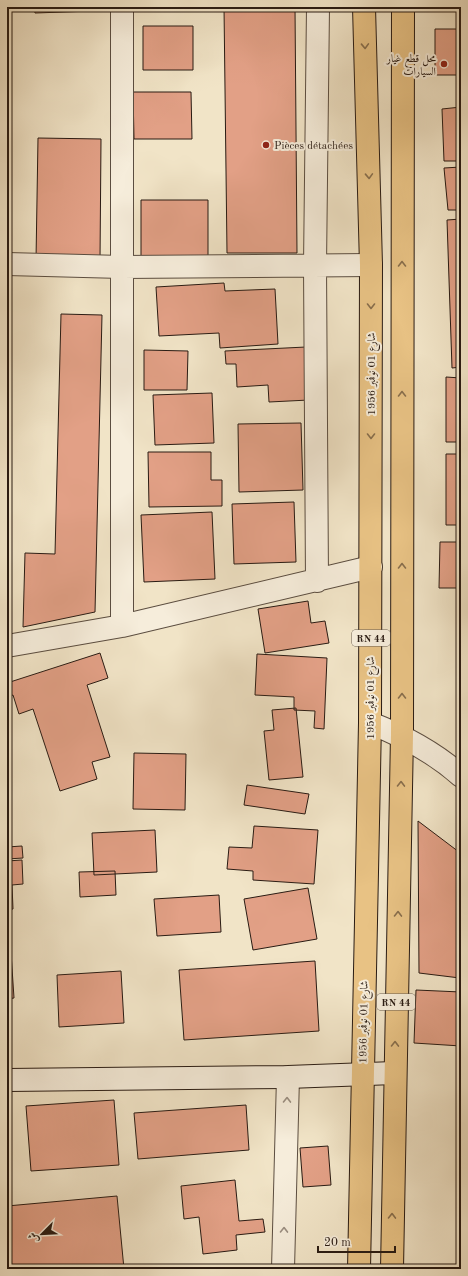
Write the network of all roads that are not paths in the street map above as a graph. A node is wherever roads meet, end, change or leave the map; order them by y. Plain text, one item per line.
1 (122, 7) edge
2 (318, 7) edge
3 (364, 7) edge
4 (402, 7) edge
5 (7, 264) edge
6 (314, 266) junction
7 (371, 266) junction
8 (122, 268) junction
9 (371, 567) junction
10 (317, 581) junction
11 (122, 626) junction
12 (7, 646) edge
13 (370, 723) junction
14 (402, 735) junction
15 (461, 776) edge
16 (394, 1073) junction
17 (362, 1074) junction
18 (288, 1077) junction
19 (7, 1080) edge
20 (283, 1269) edge
21 (359, 1269) edge
22 (392, 1269) edge

1 - 8 street
2 - 6 street
3 -> 7 main road, شارع 01 نوفمبر 1956 / RN 44
14 -> 4 main road, RN 44
5 - 8 street
6 - 7 street
6 - 8 street
6 - 10 street
7 -> 9 main road, شارع 01 نوفمبر 1956 / RN 44
8 - 11 street
9 - 10 street
9 - 13 main road, شارع 01 نوفمبر 1956 / RN 44
10 - 11 street
11 - 12 street
13 - 14 street
13 - 17 main road, شارع 01 نوفمبر 1956 / RN 44
14 - 15 street
16 -> 14 main road, RN 44
16 - 17 street
22 -> 16 main road, RN 44
17 - 18 street
17 - 21 main road, شارع 01 نوفمبر 1956 / RN 44
18 - 19 street
20 -> 18 street

